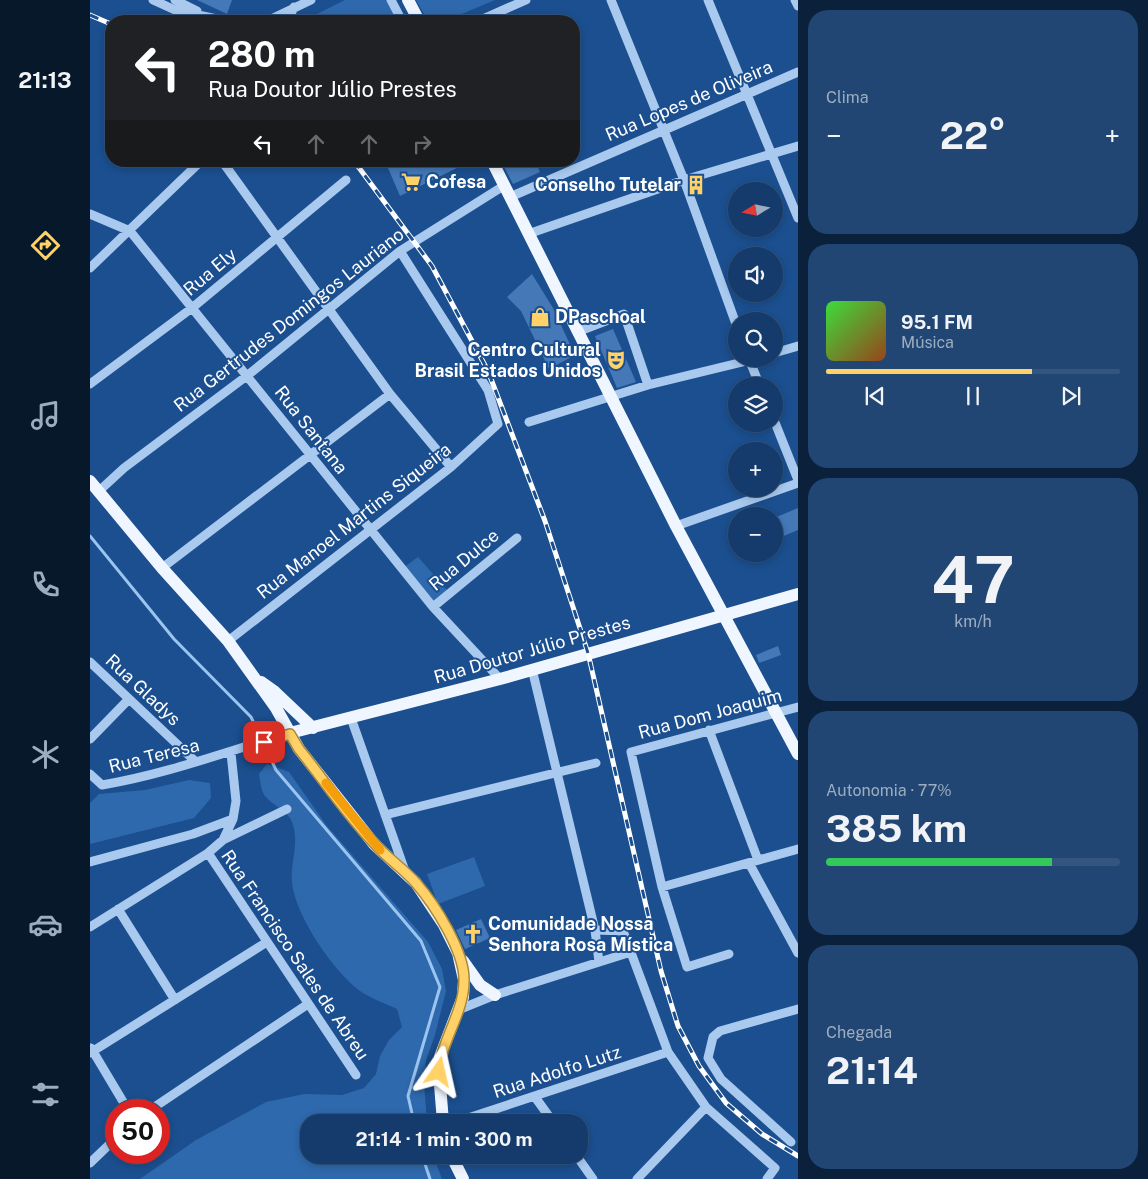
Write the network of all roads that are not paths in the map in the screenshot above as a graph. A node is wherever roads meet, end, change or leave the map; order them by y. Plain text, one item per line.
1 (153, 0) edge
2 (175, 0) edge
3 (311, 0) edge
4 (392, 0) edge
5 (408, 0) edge
6 (612, 0) edge
7 (708, 0) edge
8 (795, 0) edge
9 (523, 1) edge
10 (798, 6) edge
11 (294, 7) junction
12 (199, 15) edge
13 (204, 15) edge
14 (279, 15) edge
15 (291, 15) edge
16 (399, 15) edge
17 (416, 15) edge
18 (492, 15) edge
19 (798, 72) edge
20 (747, 92) junction
21 (662, 130) junction
22 (798, 146) edge
23 (772, 154) junction
24 (580, 162) edge
25 (195, 167) edge
26 (226, 167) edge
27 (495, 167) edge
28 (569, 167) edge
29 (346, 180) dead end
30 (684, 180) junction
31 (508, 191) junction
32 (90, 214) edge
33 (798, 218) edge
34 (130, 231) junction
35 (528, 234) junction
36 (277, 237) junction
37 (400, 251) junction
38 (90, 268) edge
39 (192, 308) junction
40 (330, 310) junction
41 (732, 312) edge
42 (577, 332) junction
43 (798, 346) edge
44 (783, 350) edge
45 (728, 365) edge
46 (248, 375) junction
47 (90, 384) edge
48 (648, 385) junction
49 (390, 394) junction
50 (611, 396) junction
51 (529, 422) dead end
52 (779, 432) edge
53 (311, 456) junction
54 (451, 467) junction
55 (90, 481) edge
56 (798, 482) edge
57 (99, 490) junction
58 (676, 526) junction
59 (371, 531) junction
60 (517, 538) dead end
61 (162, 568) junction
62 (798, 594) edge
63 (433, 608) junction
64 (722, 614) junction
65 (228, 641) junction
66 (90, 662) edge
67 (532, 669) junction
68 (255, 678) junction
69 (500, 678) junction
70 (128, 700) junction
71 (798, 707) edge
72 (776, 713) junction
73 (351, 718) junction
74 (313, 728) junction
75 (709, 730) junction
76 (290, 734) junction
77 (90, 739) edge
78 (252, 745) joint
79 (231, 753) junction
80 (798, 754) edge
81 (196, 762) junction
82 (596, 763) dead end
83 (90, 774) edge
84 (557, 774) junction
85 (287, 809) dead end
86 (385, 816) junction
87 (233, 819) junction
88 (223, 840) junction
89 (798, 849) edge
90 (208, 852) junction
91 (754, 861) junction
92 (90, 862) edge
93 (405, 873) junction
94 (662, 887) junction
95 (118, 909) junction
96 (90, 927) edge
97 (595, 930) junction
98 (267, 942) junction
99 (631, 952) junction
100 (458, 953) junction
101 (798, 953) edge
102 (729, 954) dead end
103 (599, 962) junction
104 (495, 995) junction
105 (175, 1000) junction
106 (308, 1004) junction
107 (798, 1009) edge
108 (458, 1010) junction
109 (91, 1051) edge
110 (668, 1052) junction
111 (356, 1075) dead end
112 (535, 1097) junction
113 (121, 1099) edge
114 (166, 1099) edge
115 (706, 1107) junction
116 (442, 1114) edge
117 (481, 1114) edge
118 (547, 1114) edge
119 (791, 1142) dead end
120 (105, 1149) edge
121 (90, 1163) edge
122 (456, 1164) edge
123 (582, 1164) edge
124 (464, 1179) edge
125 (593, 1179) edge
126 (638, 1179) edge
127 (767, 1179) edge

1 - 12 street
2 - 13 street
3 - 11 street
4 - 16 street
5 - 17 main road
6 - 21 street
7 - 20 street
8 - 10 street
9 - 18 street
11 - 14 street
11 - 15 street
19 - 20 street, Rua Lopes de Oliveira
20 - 21 street, Rua Lopes de Oliveira
20 - 23 street
21 - 24 street, Rua Lopes de Oliveira
21 - 30 street
22 - 23 street
23 - 30 street
23 - 33 street
25 - 34 street
26 - 36 street
27 - 31 main road
28 - 31 street, Rua Lopes de Oliveira
29 - 36 street, Rua Ely
30 - 35 street
30 - 41 street
31 - 35 main road
31 - 37 street, Rua Gertrudes Domingos Lauriano
32 - 34 street, Rua Santana
34 - 38 street
34 - 39 street, Rua Santana
35 - 42 main road
36 - 39 street, Rua Ely
36 - 40 street
37 - 40 street, Rua Gertrudes Domingos Lauriano
37 - 54 street, Rua Manoel Martins Siqueira
39 - 46 street, Rua Santana
39 - 47 street, Rua Ely
40 - 46 street, Rua Gertrudes Domingos Lauriano
40 - 49 street
42 - 48 street
42 - 50 main road
43 - 44 street
45 - 48 street
46 - 53 street, Rua Santana
46 - 57 street, Rua Gertrudes Domingos Lauriano
48 - 50 street
49 - 53 street
49 - 54 street
50 - 51 street
50 - 58 main road
52 - 56 street
53 - 59 street, Rua Santana
53 - 61 street
54 - 59 street, Rua Manoel Martins Siqueira
55 - 57 main road
56 - 58 street
57 - 61 main road
58 - 64 main road
59 - 63 street, Rua Santana
59 - 65 street, Rua Manoel Martins Siqueira
60 - 63 street, Rua Dulce
61 - 65 main road
62 - 64 main road, Rua Doutor Júlio Prestes
63 - 69 street, Rua Santana
64 - 67 main road, Rua Doutor Júlio Prestes
64 - 72 main road
65 - 68 main road
66 - 70 street, Rua Gladys
67 - 69 main road, Rua Doutor Júlio Prestes
67 - 84 street
68 - 74 main road
68 - 76 main road
69 - 73 main road, Rua Doutor Júlio Prestes
70 - 77 street
70 - 81 street, Rua Gladys
71 - 72 street, Rua Dom Joaquim
72 - 75 street, Rua Dom Joaquim
72 - 80 main road
73 - 74 main road, Rua Doutor Júlio Prestes
73 - 86 street
74 - 76 main road, Rua Doutor Júlio Prestes
75 - 91 street
75 - 94 street, Rua Dom Joaquim
76 - 78 street, Rua Doutor Júlio Prestes
76 - 93 main road
78 - 79 street, Rua Teresa
79 - 81 street, Rua Teresa
79 - 87 street
81 - 83 street, Rua Teresa
82 - 84 street
84 - 86 street
84 - 97 street
85 - 88 street
86 - 93 street
87 - 88 street
87 - 92 street
88 - 90 street
89 - 91 street
90 - 95 street
90 - 98 street, Rua Francisco Sales de Abreu
91 - 94 street
91 - 101 street
93 - 100 main road
94 - 102 street
95 - 96 street
95 - 105 street
97 - 99 street
97 - 103 street
98 - 105 street
98 - 106 street, Rua Francisco Sales de Abreu
99 - 103 street
99 - 110 street
100 - 104 main road
100 - 108 main road
103 - 104 street
104 - 108 street
105 - 109 street
106 - 111 street, Rua Francisco Sales de Abreu
106 - 114 street
107 - 119 street
108 - 116 main road
109 - 113 street
110 - 112 street, Rua Adolfo Lutz
110 - 115 street
112 - 117 street, Rua Adolfo Lutz
112 - 118 street
115 - 126 street
115 - 127 street
120 - 121 street
122 - 124 main road
123 - 125 street

